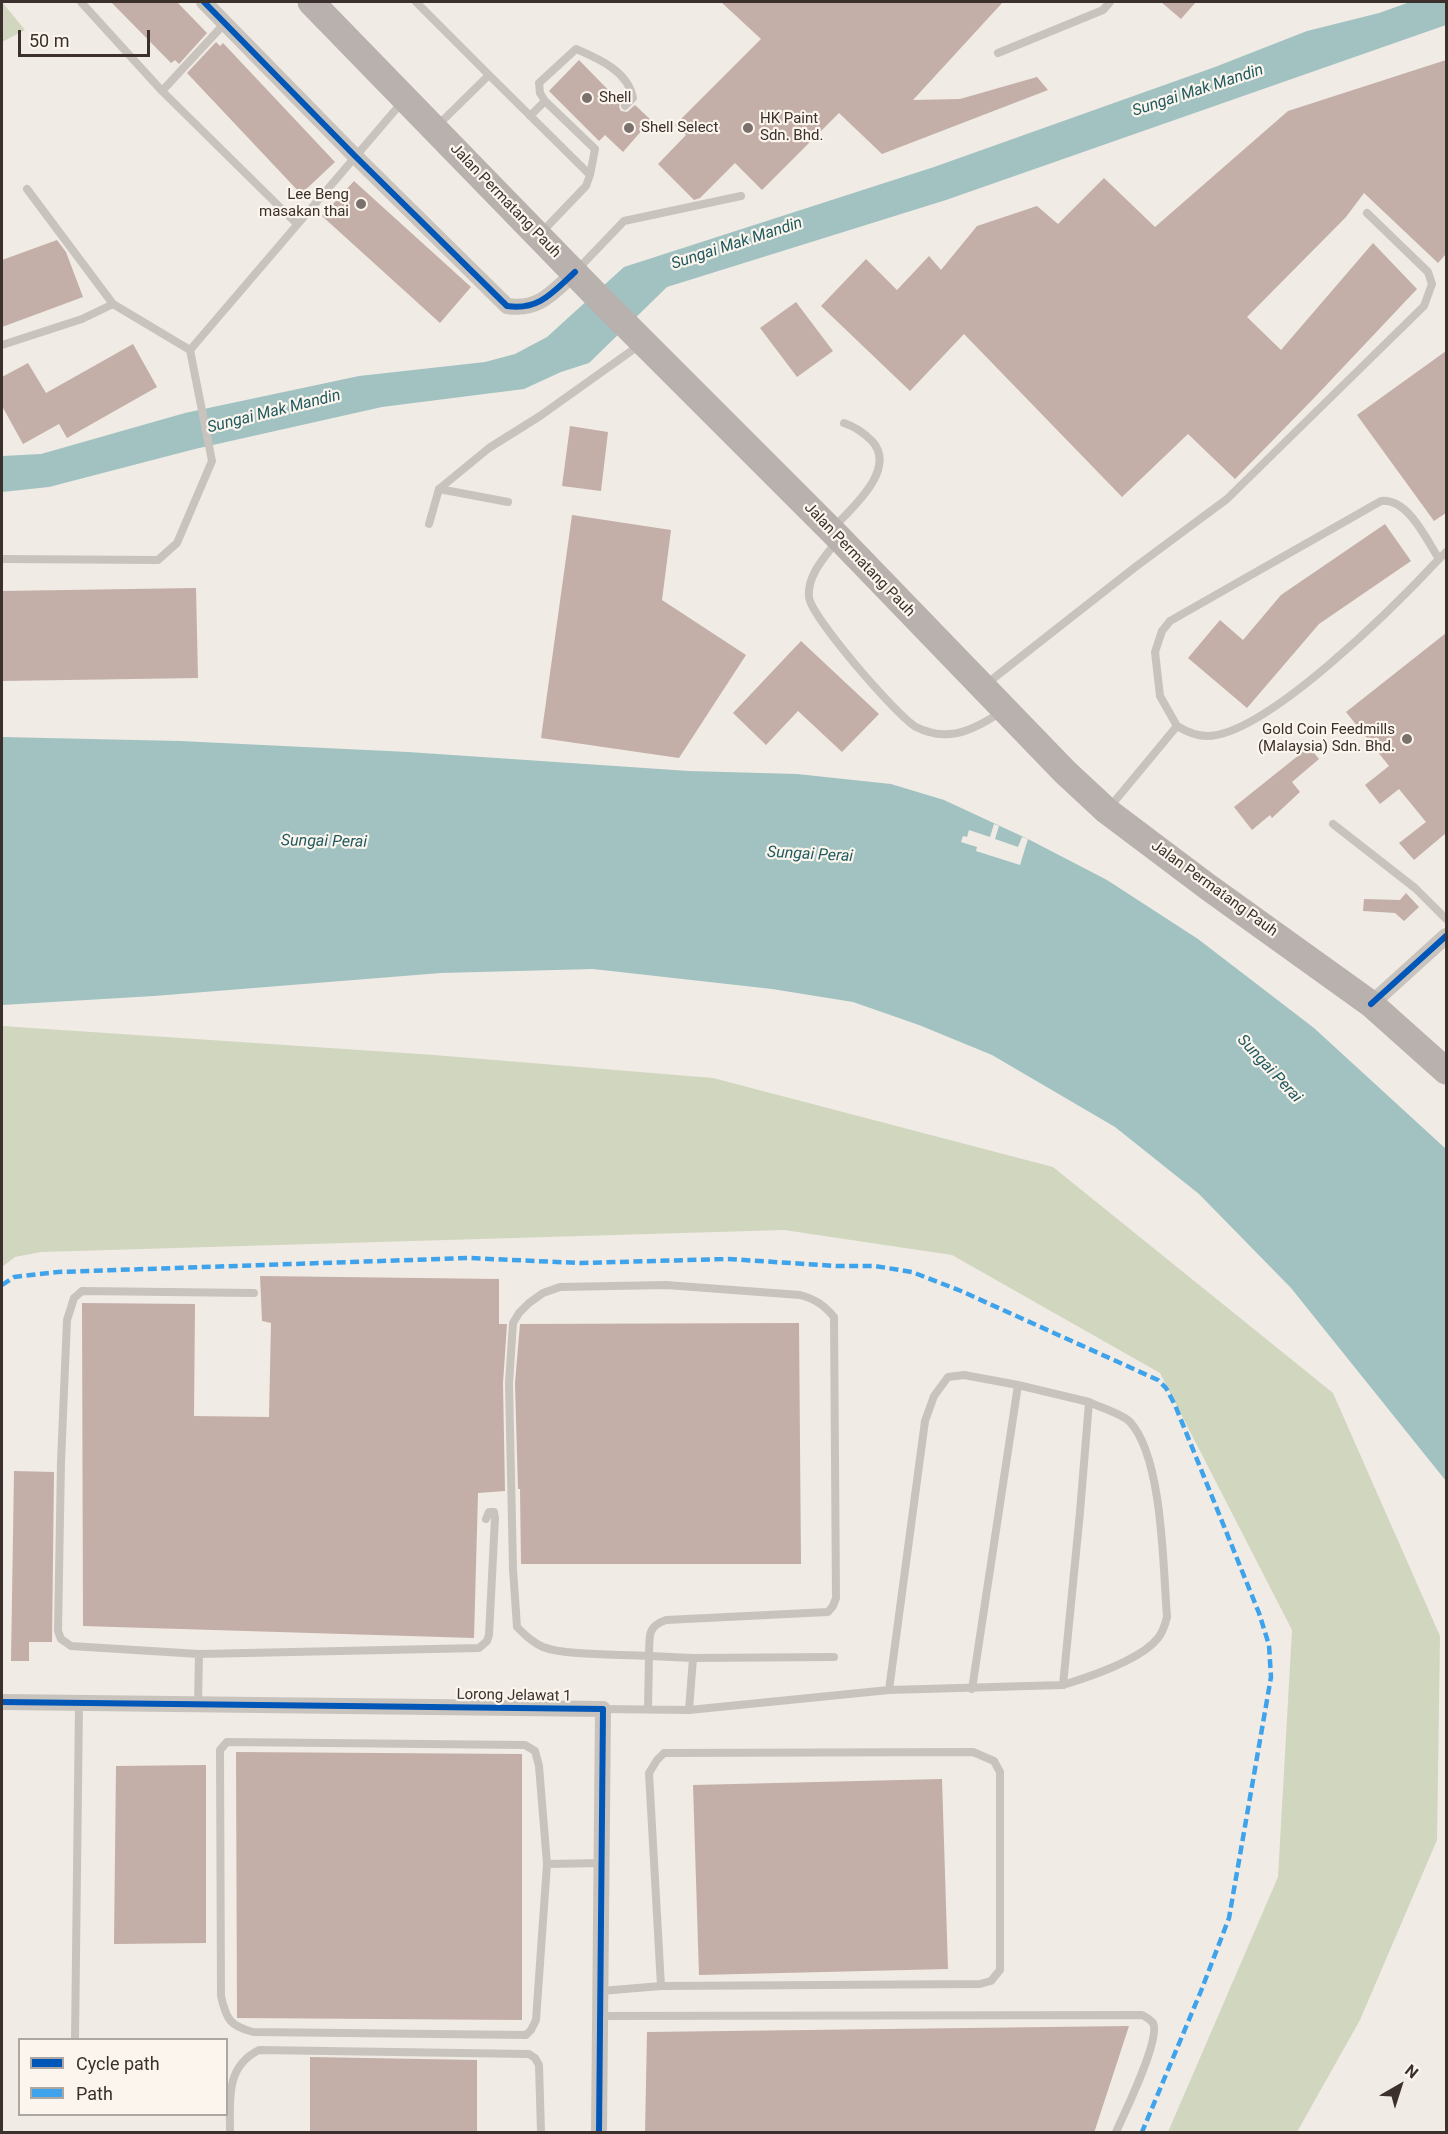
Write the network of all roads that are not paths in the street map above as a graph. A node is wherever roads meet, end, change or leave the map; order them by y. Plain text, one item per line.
1 (81, 2) edge
2 (204, 2) edge
3 (311, 2) edge
4 (416, 2) edge
5 (1110, 2) edge
6 (225, 23) junction
7 (998, 53) dead end
8 (489, 75) junction
9 (162, 91) junction
10 (406, 99) junction
11 (545, 101) junction
12 (625, 106) dead end
13 (530, 116) junction
14 (435, 129) junction
15 (596, 137) dead end
16 (595, 149) junction
17 (355, 156) junction
18 (590, 175) junction
19 (27, 189) dead end
20 (741, 196) dead end
21 (1367, 213) dead end
22 (297, 224) junction
23 (538, 236) junction
24 (575, 272) junction
25 (113, 304) junction
26 (640, 339) junction
27 (2, 345) edge
28 (190, 350) junction
29 (844, 423) dead end
30 (439, 489) junction
31 (508, 502) dead end
32 (429, 524) dead end
33 (835, 534) junction
34 (1446, 552) edge
35 (2, 559) edge
36 (1439, 559) junction
37 (982, 687) junction
38 (1004, 710) junction
39 (1177, 726) junction
40 (1107, 811) junction
41 (1333, 824) dead end
42 (1446, 919) edge
43 (1446, 936) edge
44 (1371, 1004) junction
45 (1446, 1071) edge
46 (254, 1293) dead end
47 (1018, 1385) junction
48 (1089, 1402) junction
49 (486, 1519) dead end
50 (199, 1654) junction
51 (650, 1656) junction
52 (834, 1657) dead end
53 (693, 1658) junction
54 (1063, 1685) junction
55 (972, 1689) junction
56 (889, 1690) junction
57 (2, 1702) edge
58 (80, 1703) junction
59 (198, 1705) junction
60 (603, 1709) junction
61 (648, 1710) junction
62 (689, 1710) junction
63 (602, 1863) junction
64 (547, 1864) junction
65 (660, 1986) junction
66 (601, 1991) junction
67 (600, 2016) junction
68 (75, 2038) edge
69 (230, 2133) edge
70 (541, 2133) edge
71 (599, 2133) edge
72 (1116, 2133) edge

1 - 9 lane
2 - 6 street
3 - 10 main road, Jalan Permatang Pauh
4 - 8 lane
5 - 7 lane
6 - 9 lane
6 - 17 street
8 - 13 lane
8 - 14 lane
9 - 22 lane
10 - 14 main road, Jalan Permatang Pauh
10 - 17 lane
11 - 12 lane
11 - 13 lane
11 - 16 lane
13 - 18 lane
14 - 23 main road, Jalan Permatang Pauh
15 - 16 lane
16 - 18 lane
17 - 22 lane
17 - 24 street
18 - 23 lane
19 - 25 lane
20 - 24 lane
21 - 37 lane
22 - 28 lane
23 - 24 main road, Jalan Permatang Pauh
24 - 26 main road, Jalan Permatang Pauh
25 - 27 lane
25 - 28 lane
26 - 30 lane
26 - 33 main road, Jalan Permatang Pauh
28 - 35 lane
29 - 33 lane
30 - 31 lane
30 - 32 lane
33 - 37 main road, Jalan Permatang Pauh
33 - 38 lane
34 - 36 lane
36 - 39 lane
36 - 39 lane
37 - 38 main road, Jalan Permatang Pauh
38 - 40 main road, Jalan Permatang Pauh
39 - 40 lane
40 - 44 main road, Jalan Permatang Pauh
41 - 42 lane
43 - 44 street
44 - 45 main road, Jalan Permatang Pauh
46 - 50 lane
47 - 48 lane
47 - 55 lane
47 - 56 lane
48 - 54 lane
48 - 54 lane
49 - 50 lane
50 - 59 lane
51 - 51 lane
51 - 53 lane
51 - 61 lane
52 - 53 lane
53 - 62 lane
54 - 55 lane
55 - 56 lane
56 - 62 lane
57 - 58 street, Lorong Jelawat 1
58 - 59 street, Lorong Jelawat 1
58 - 68 lane
59 - 60 street, Lorong Jelawat 1
60 - 61 lane
60 - 63 street
61 - 62 lane
63 - 64 lane
63 - 66 street
64 - 64 lane
65 - 65 lane
65 - 66 lane
66 - 67 street
67 - 71 street
67 - 72 lane
69 - 70 lane

